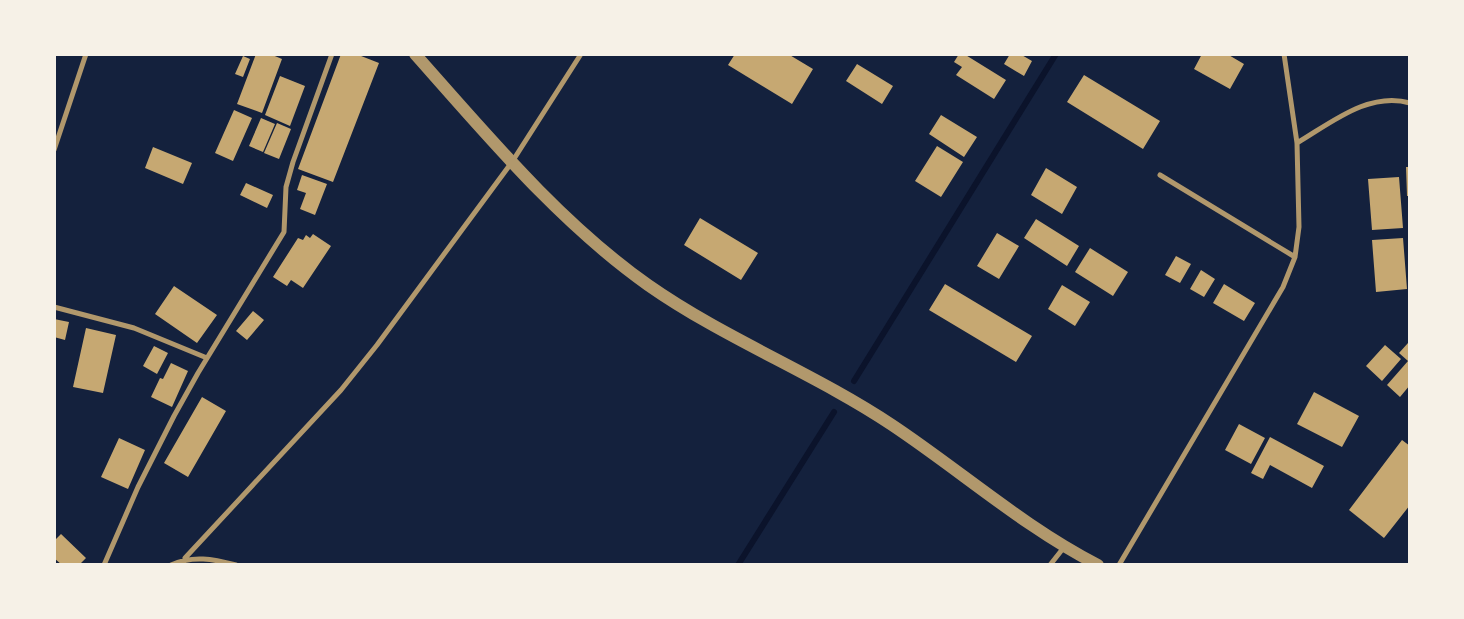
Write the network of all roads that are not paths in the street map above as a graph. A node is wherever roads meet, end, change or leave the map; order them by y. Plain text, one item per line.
1 (86, 54) edge
2 (332, 54) edge
3 (415, 54) edge
4 (581, 54) edge
5 (1284, 54) edge
6 (1410, 103) edge
7 (1297, 143) junction
8 (54, 150) edge
9 (512, 162) junction
10 (1160, 175) dead end
11 (1294, 257) junction
12 (54, 307) edge
13 (207, 358) junction
14 (1065, 546) junction
15 (185, 558) junction
16 (1096, 564) edge
17 (104, 565) edge
18 (171, 565) edge
19 (236, 565) edge
20 (1050, 565) edge
21 (1119, 565) edge

1 - 8 lane
2 - 13 lane
3 - 9 street
4 - 9 lane
5 - 7 lane
6 - 7 lane
7 - 11 lane
9 - 14 street
9 - 15 lane
10 - 11 lane
11 - 21 lane
12 - 13 lane
13 - 17 lane
14 - 16 street
14 - 20 lane
15 - 18 lane
15 - 19 lane

